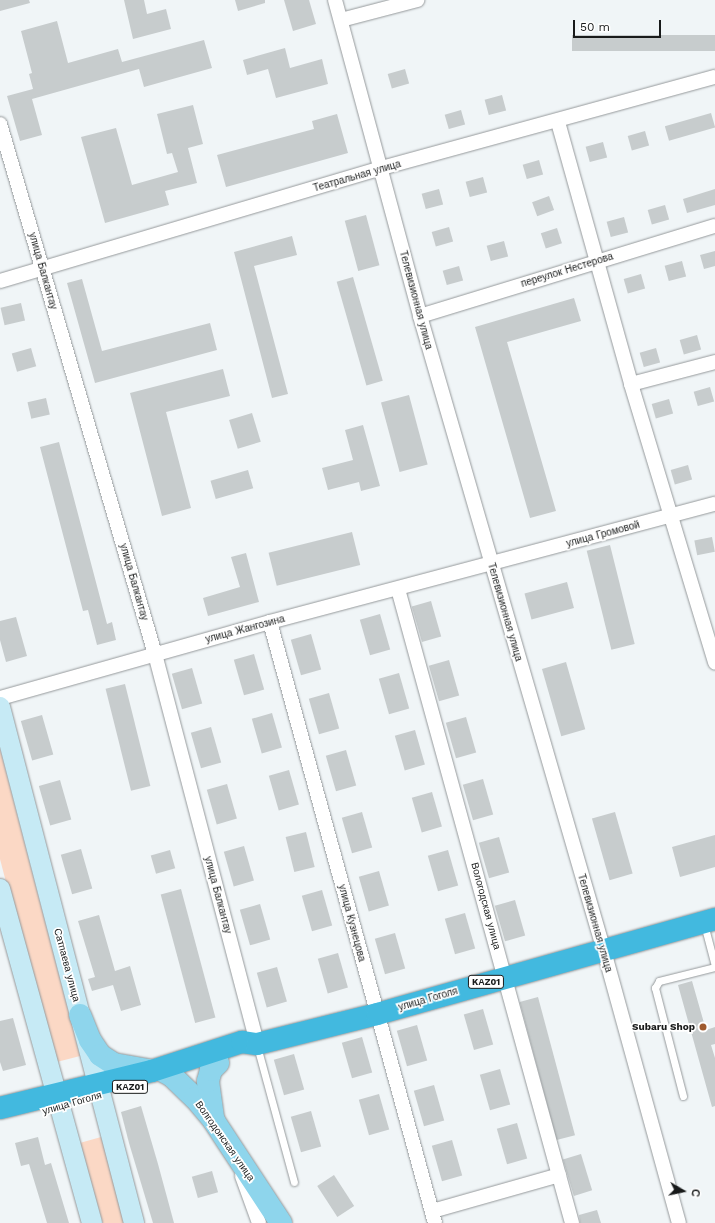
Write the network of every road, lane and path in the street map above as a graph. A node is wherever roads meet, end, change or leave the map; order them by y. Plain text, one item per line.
1 (335, 0) edge
2 (417, 0) edge
3 (341, 20) junction
4 (715, 76) edge
5 (558, 122) junction
6 (0, 124) edge
7 (382, 168) junction
8 (715, 226) edge
9 (597, 261) junction
10 (42, 269) junction
11 (0, 281) edge
12 (420, 316) junction
13 (715, 362) edge
14 (631, 384) junction
15 (715, 504) edge
16 (671, 515) junction
17 (491, 565) junction
18 (398, 589) junction
19 (270, 622) junction
20 (155, 654) junction
21 (714, 656) edge
22 (0, 698) edge
23 (0, 707) edge
24 (0, 889) edge
25 (709, 920) edge
26 (604, 951) junction
27 (715, 967) edge
28 (505, 976) junction
29 (377, 1014) junction
30 (80, 1015) junction
31 (257, 1044) junction
32 (218, 1063) junction
33 (161, 1072) junction
34 (98, 1089) junction
35 (683, 1096) dead end
36 (58, 1100) junction
37 (0, 1108) edge
38 (214, 1121) junction
39 (0, 1123) edge
40 (234, 1151) junction
41 (559, 1175) junction
42 (294, 1182) dead end
43 (433, 1217) edge
44 (92, 1223) edge
45 (134, 1223) edge
46 (258, 1223) edge
47 (281, 1223) edge
48 (572, 1223) edge
49 (679, 1223) edge

1 - 3 street, Телевизионная улица
2 - 3 street
3 - 7 street, Телевизионная улица
4 - 5 street, Театральная улица
5 - 7 street, Театральная улица
5 - 9 street
6 - 10 street, улица Балкантау
7 - 10 street, Театральная улица
7 - 12 street, Телевизионная улица
8 - 9 street, переулок Нестерова
9 - 12 street, переулок Нестерова
9 - 14 street
10 - 11 street, Театральная улица
10 - 20 street, улица Балкантау
12 - 17 street, Телевизионная улица
13 - 14 street
14 - 16 street
15 - 16 street, улица Громовой
16 - 17 street, улица Громовой
16 - 21 street
17 - 18 street, улица Жангозина
17 - 26 street, Телевизионная улица
18 - 19 street, улица Жангозина
18 - 28 street, Вологодская улица
19 - 20 street, улица Жангозина
19 - 29 street, улица Кузнецова
20 - 22 street, улица Жангозина
20 - 31 street, улица Балкантау
23 - 30 main road, Сатпаева улица
24 - 36 main road
25 - 26 highway, улица Гоголя / KАZ01
25 - 27 lane
26 - 28 highway, улица Гоголя / KАZ01
26 - 49 street, Телевизионная улица
27 - 35 lane
28 - 29 highway, улица Гоголя / KАZ01
28 - 41 street, Вологодская улица
29 - 31 highway, улица Гоголя / KАZ01
29 - 43 street, улица Кузнецова
30 - 33 main road
30 - 34 main road, Сатпаева улица
31 - 32 highway, улица Гоголя / KАZ01
31 - 33 highway, улица Гоголя / KАZ01
31 - 42 lane
32 - 33 highway, улица Гоголя / KАZ01
32 - 38 main road
33 - 34 highway, улица Гоголя / KАZ01
33 - 38 main road, Волгодонская улица
34 - 36 highway, улица Гоголя / KАZ01
34 - 45 main road, Сатпаева улица
36 - 37 highway, улица Гоголя / KАZ01
36 - 39 highway, улица Гоголя / KАZ01
36 - 44 main road
38 - 40 main road, Волгодонская улица
40 - 46 street
40 - 47 main road, Волгодонская улица
41 - 43 street
41 - 48 street, Вологодская улица

